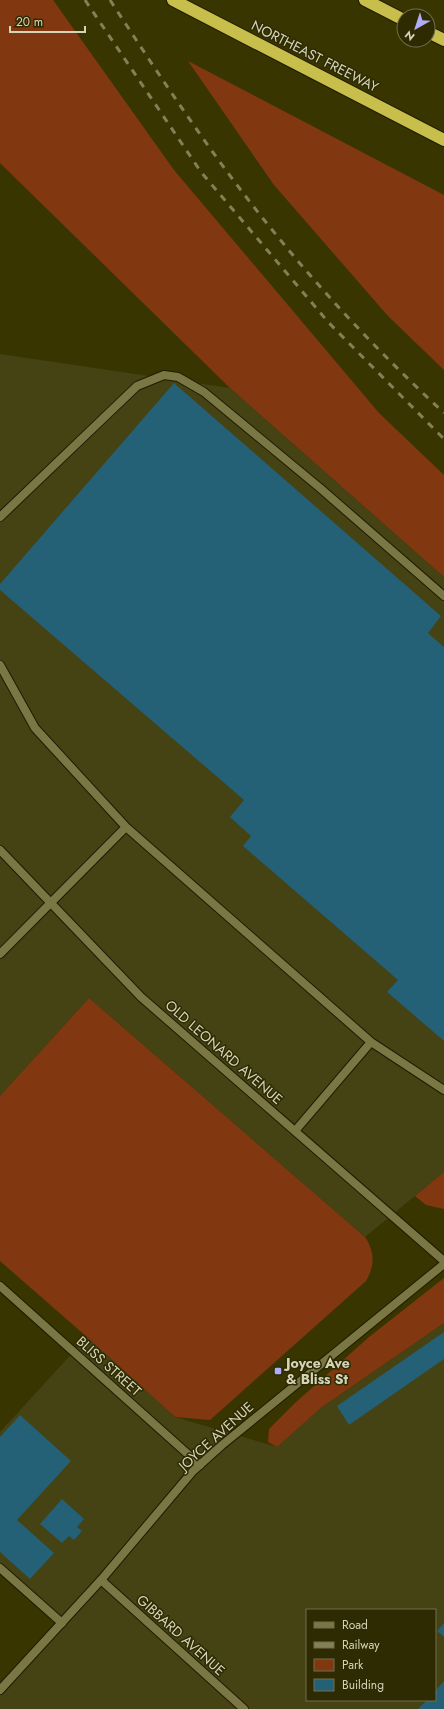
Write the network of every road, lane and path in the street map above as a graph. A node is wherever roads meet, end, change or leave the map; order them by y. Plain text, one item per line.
1 (173, 0) edge
2 (365, 0) edge
3 (396, 16) edge
4 (444, 140) edge
5 (0, 517) edge
6 (444, 596) edge
7 (0, 664) edge
8 (126, 827) junction
9 (0, 850) edge
10 (49, 903) junction
11 (0, 954) edge
12 (371, 1042) junction
13 (444, 1090) edge
14 (296, 1131) junction
15 (444, 1262) edge
16 (0, 1286) edge
17 (200, 1465) junction
18 (0, 1568) edge
19 (101, 1580) junction
20 (62, 1623) junction
21 (0, 1690) edge
22 (244, 1709) edge

1 - 4 highway, NORTHEAST FREEWAY
2 - 3 highway
5 - 6 street
7 - 8 street
8 - 10 street
8 - 12 street
9 - 10 street, OLD LEONARD AVENUE
10 - 11 street
10 - 14 street, OLD LEONARD AVENUE
12 - 13 street
12 - 14 street
14 - 15 street, OLD LEONARD AVENUE
15 - 17 street, JOYCE AVENUE
16 - 17 street, BLISS STREET
17 - 19 street, JOYCE AVENUE
18 - 20 street
19 - 20 street, JOYCE AVENUE
19 - 22 street, GIBBARD AVENUE
20 - 21 street, JOYCE AVENUE

